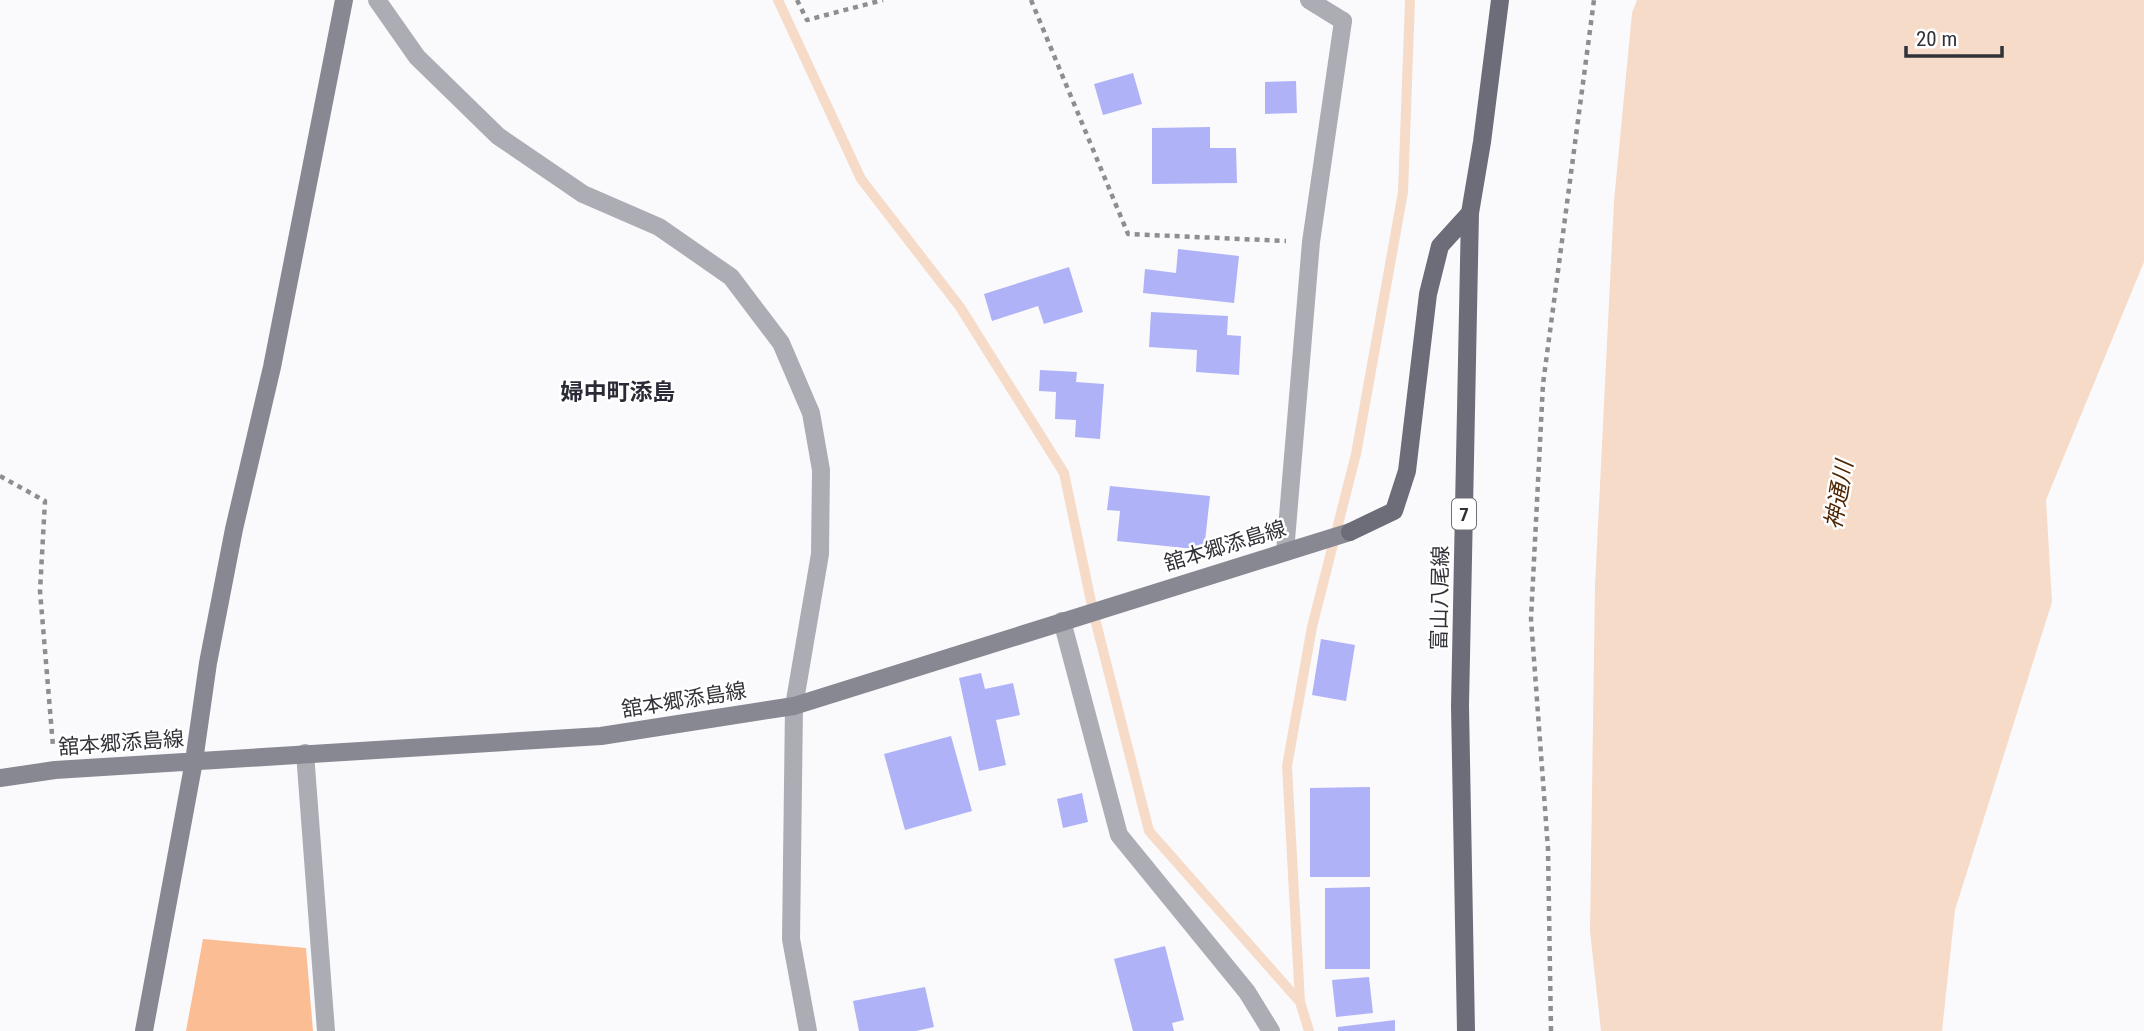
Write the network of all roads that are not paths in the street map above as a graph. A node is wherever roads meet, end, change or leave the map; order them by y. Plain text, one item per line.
1 (344, 0) edge
2 (377, 0) edge
3 (1309, 0) edge
4 (1500, 0) edge
5 (1469, 212) junction
6 (1285, 552) junction
7 (1062, 621) junction
8 (794, 705) junction
9 (305, 753) junction
10 (194, 761) junction
11 (0, 778) edge
12 (144, 1031) edge
13 (326, 1031) edge
14 (808, 1031) edge
15 (1271, 1031) edge
16 (1466, 1031) edge

1 - 10 main road
2 - 8 street
3 - 6 street
4 - 5 main road, 富山八尾線 / 7
5 - 6 main road, 舘本郷添島線
5 - 16 main road, 富山八尾線 / 7
6 - 7 main road, 舘本郷添島線
7 - 8 main road, 舘本郷添島線
7 - 15 street
8 - 9 main road, 舘本郷添島線
8 - 14 street
9 - 10 main road, 舘本郷添島線
9 - 13 street
10 - 11 main road, 舘本郷添島線
10 - 12 main road

